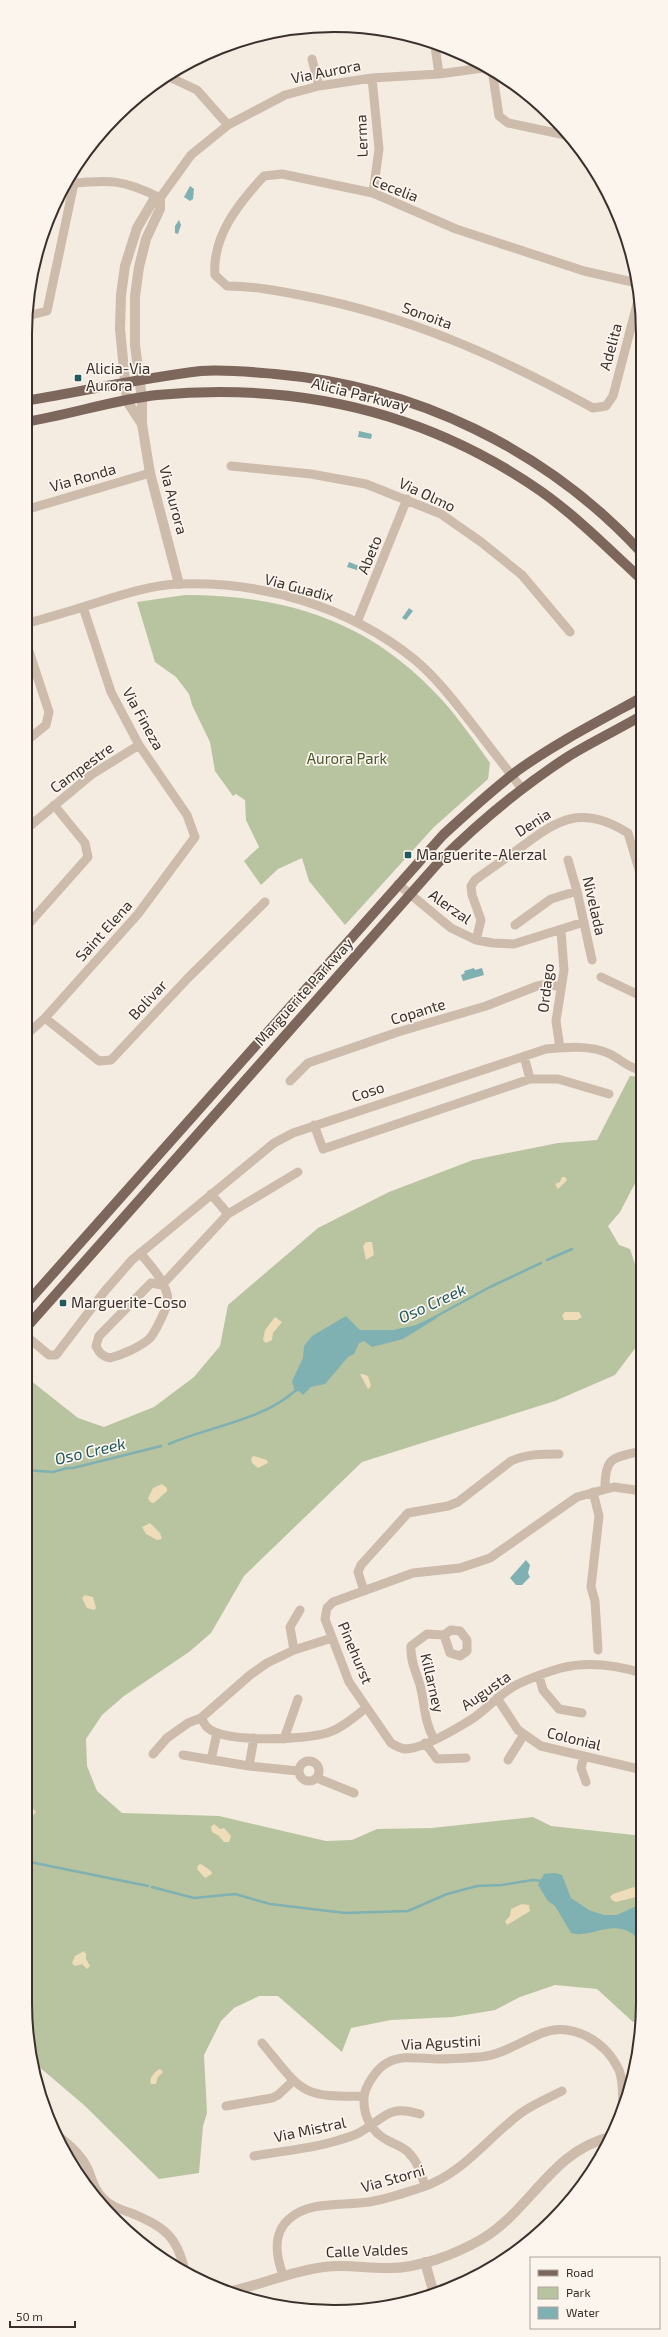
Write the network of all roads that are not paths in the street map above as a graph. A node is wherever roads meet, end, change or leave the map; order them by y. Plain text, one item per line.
1 (436, 50) edge
2 (312, 59) dead end
3 (480, 69) edge
4 (439, 74) junction
5 (492, 77) edge
6 (372, 78) junction
7 (172, 79) edge
8 (319, 86) junction
9 (228, 125) junction
10 (560, 134) edge
11 (72, 184) edge
12 (69, 188) edge
13 (373, 193) junction
14 (160, 198) junction
15 (631, 281) edge
16 (227, 286) joint
17 (635, 313) edge
18 (33, 315) edge
19 (140, 381) junction
20 (125, 384) junction
21 (142, 399) junction
22 (32, 400) edge
23 (127, 401) junction
24 (606, 406) joint
25 (32, 421) edge
26 (142, 424) junction
27 (231, 466) dead end
28 (150, 473) junction
29 (407, 499) junction
30 (32, 508) edge
31 (636, 547) edge
32 (636, 575) edge
33 (180, 584) junction
34 (83, 607) junction
35 (32, 622) edge
36 (357, 622) junction
37 (570, 632) dead end
38 (32, 660) edge
39 (636, 701) edge
40 (636, 719) edge
41 (32, 736) edge
42 (139, 745) junction
43 (512, 775) junction
44 (522, 789) junction
45 (54, 805) junction
46 (32, 824) edge
47 (195, 837) joint
48 (636, 859) edge
49 (568, 860) dead end
50 (398, 884) junction
51 (578, 891) junction
52 (410, 894) junction
53 (265, 902) dead end
54 (32, 920) edge
55 (584, 922) junction
56 (515, 925) dead end
57 (561, 931) junction
58 (476, 940) junction
59 (592, 960) dead end
60 (601, 977) dead end
61 (560, 987) junction
62 (636, 993) edge
63 (45, 1018) junction
64 (32, 1030) edge
65 (560, 1048) junction
66 (524, 1056) junction
67 (636, 1067) edge
68 (530, 1079) junction
69 (290, 1081) dead end
70 (609, 1094) dead end
71 (314, 1125) junction
72 (298, 1172) dead end
73 (211, 1194) junction
74 (228, 1214) junction
75 (140, 1253) junction
76 (162, 1285) junction
77 (32, 1297) edge
78 (32, 1321) edge
79 (32, 1341) edge
80 (636, 1452) edge
81 (559, 1454) dead end
82 (605, 1488) junction
83 (636, 1491) edge
84 (594, 1492) junction
85 (364, 1591) junction
86 (300, 1610) dead end
87 (444, 1635) dead end
88 (332, 1638) junction
89 (294, 1650) junction
90 (598, 1650) dead end
91 (636, 1671) edge
92 (539, 1676) junction
93 (496, 1698) junction
94 (298, 1699) dead end
95 (366, 1708) junction
96 (582, 1713) dead end
97 (201, 1718) junction
98 (217, 1733) junction
99 (523, 1736) junction
100 (254, 1738) junction
101 (284, 1739) junction
102 (434, 1739) junction
103 (425, 1743) junction
104 (153, 1754) dead end
105 (182, 1755) dead end
106 (584, 1756) junction
107 (466, 1758) dead end
108 (211, 1760) junction
109 (508, 1760) dead end
110 (249, 1766) junction
111 (636, 1768) edge
112 (298, 1771) junction
113 (317, 1778) junction
114 (586, 1782) dead end
115 (354, 1793) dead end
116 (262, 2043) dead end
117 (293, 2080) junction
118 (562, 2091) dead end
119 (622, 2093) edge
120 (364, 2096) junction
121 (226, 2106) dead end
122 (420, 2114) dead end
123 (371, 2126) junction
124 (604, 2139) edge
125 (67, 2144) edge
126 (254, 2156) dead end
127 (425, 2186) junction
128 (107, 2202) edge
129 (107, 2202) edge
130 (425, 2262) junction
131 (183, 2265) edge
132 (283, 2275) junction
133 (432, 2288) edge
134 (238, 2289) edge

1 - 4 street
2 - 8 street
3 - 4 street, Via Aurora
4 - 6 street, Via Aurora
5 - 10 street
6 - 8 street, Via Aurora
6 - 13 street, Lerma
7 - 9 street
8 - 9 street, Via Aurora
9 - 14 street, Via Aurora
11 - 14 street
12 - 18 street
13 - 15 street, Cecelia
13 - 16 street, Cecelia
14 - 19 street, Via Aurora
14 - 20 street, Via Aurora
16 - 24 street, Sonoita
17 - 24 street, Adelita
19 - 20 main road, Alicia Parkway
19 - 21 street, Via Aurora
19 - 31 main road, Alicia Parkway
20 - 22 main road, Alicia Parkway
20 - 23 street, Via Aurora
21 - 23 main road, Alicia Parkway
21 - 26 street, Via Aurora
21 - 32 main road, Alicia Parkway
23 - 25 main road, Alicia Parkway
23 - 26 street, Via Aurora
26 - 28 street, Via Aurora
27 - 29 street, Via Olmo
28 - 30 street, Via Ronda
28 - 33 street, Via Aurora
29 - 36 street, Abeto
29 - 37 street, Via Olmo
33 - 34 street, Via Guadix
33 - 36 street, Via Guadix
34 - 35 street, Via Guadix
34 - 42 street, Via Fineza
36 - 43 street, Via Guadix
38 - 41 street
39 - 43 main road, Marguerite Parkway
40 - 44 main road, Marguerite Parkway
42 - 45 street, Campestre
42 - 47 street, Via Fineza
43 - 44 street, Via Guadix
43 - 50 main road, Marguerite Parkway
44 - 52 main road, Marguerite Parkway
45 - 46 street, Campestre
45 - 54 street
47 - 63 street, Saint Elena
48 - 58 street, Denia
49 - 51 street, Nivelada
50 - 52 street, Alerzal
50 - 77 main road, Marguerite Parkway
51 - 55 street, Nivelada
51 - 56 street
52 - 58 street, Alerzal
52 - 78 main road, Marguerite Parkway
53 - 63 street, Bolivar
55 - 57 street, Alerzal
55 - 59 street, Nivelada
57 - 58 street, Alerzal
57 - 61 street, Ordago
60 - 62 street
61 - 65 street, Ordago
61 - 69 street, Copante
63 - 64 street, Saint Elena
65 - 66 street, Coso
65 - 67 street, Coso
66 - 68 street
66 - 71 street, Coso
68 - 70 street
68 - 71 street
71 - 73 street, Coso
72 - 74 street
73 - 74 street
73 - 75 street, Coso
74 - 76 street
75 - 76 street
75 - 79 street, Coso
76 - 76 street
80 - 82 street
81 - 85 street
82 - 83 street
82 - 84 street
84 - 85 street
84 - 90 street
85 - 88 street, Pinehurst
86 - 89 street
87 - 102 street, Killarney
88 - 89 street
88 - 95 street, Pinehurst
89 - 97 street
91 - 92 street, Augusta
92 - 93 street, Augusta
92 - 96 street
93 - 99 street, Colonial
93 - 102 street, Augusta
94 - 101 street
95 - 101 street
95 - 103 street, Augusta
97 - 98 street
97 - 104 street
98 - 100 street
98 - 108 street
99 - 106 street, Colonial
99 - 109 street
100 - 101 street
100 - 110 street
102 - 103 street, Augusta
103 - 107 street
105 - 108 street
106 - 111 street, Colonial
106 - 114 street
108 - 110 street
110 - 112 street
112 - 113 street
112 - 113 street
113 - 115 street
116 - 117 street
117 - 120 street
117 - 121 street
118 - 127 street, Via Storni
119 - 120 street, Via Agustini
120 - 123 street
122 - 123 street, Via Mistral
123 - 126 street, Via Mistral
123 - 127 street
124 - 130 street, Calle Valdes
125 - 128 street
127 - 132 street, Via Storni
129 - 131 street
130 - 132 street, Calle Valdes
130 - 133 street
132 - 134 street, Calle Valdes

